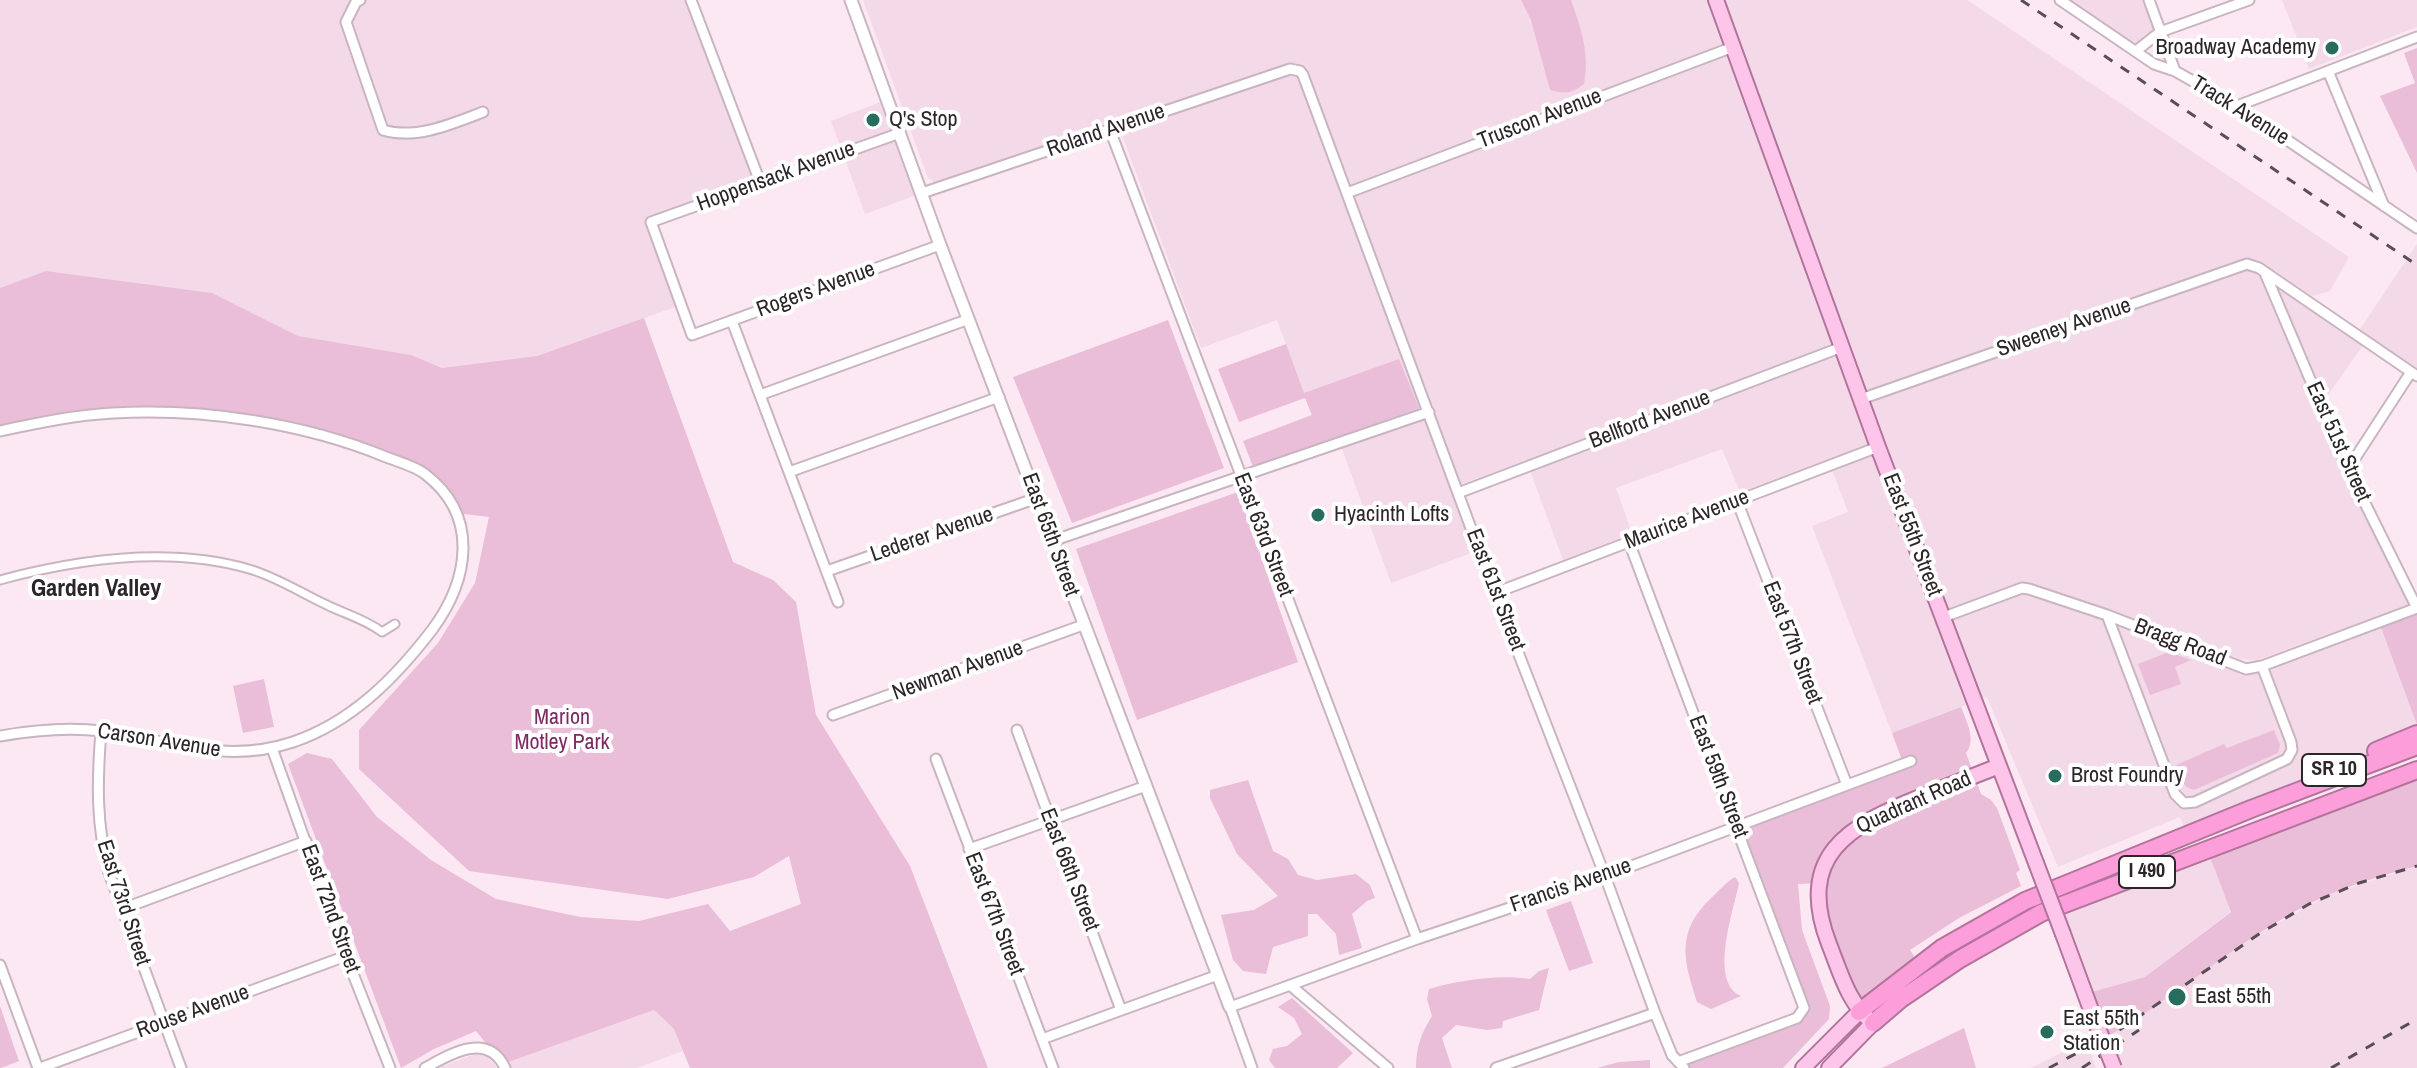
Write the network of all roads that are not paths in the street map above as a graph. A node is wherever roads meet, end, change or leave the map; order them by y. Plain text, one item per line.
1 (360, 0) edge
2 (691, 0) edge
3 (851, 0) edge
4 (1716, 0) edge
5 (2060, 0) edge
6 (2149, 0) edge
7 (2249, 0) edge
8 (2160, 32) junction
9 (2417, 37) edge
10 (1733, 47) junction
11 (2136, 51) junction
12 (1290, 69) joint
13 (2175, 71) junction
14 (2328, 71) junction
15 (2237, 106) junction
16 (483, 112) dead end
17 (1110, 130) junction
18 (900, 133) junction
19 (760, 182) junction
20 (922, 193) junction
21 (1347, 193) junction
22 (2384, 206) junction
23 (2417, 228) edge
24 (940, 245) junction
25 (2265, 273) junction
26 (969, 319) junction
27 (732, 321) junction
28 (692, 335) joint
29 (1842, 347) junction
30 (2414, 374) edge
31 (760, 395) junction
32 (999, 397) junction
33 (1861, 399) junction
34 (1429, 412) junction
35 (0, 431) edge
36 (1878, 447) junction
37 (2348, 469) junction
38 (789, 472) junction
39 (1241, 478) junction
40 (1458, 493) junction
41 (1037, 498) junction
42 (1737, 501) junction
43 (1052, 541) junction
44 (1629, 542) junction
45 (827, 571) junction
46 (0, 580) edge
47 (1495, 593) junction
48 (838, 602) dead end
49 (2417, 608) edge
50 (2107, 615) junction
51 (1944, 617) junction
52 (395, 624) dead end
53 (1083, 625) junction
54 (2262, 666) junction
55 (833, 715) dead end
56 (1017, 730) dead end
57 (101, 731) junction
58 (2417, 734) edge
59 (0, 736) edge
60 (2417, 746) edge
61 (272, 748) junction
62 (936, 759) dead end
63 (1911, 761) dead end
64 (1999, 766) junction
65 (2417, 773) edge
66 (1847, 785) junction
67 (1146, 786) junction
68 (2358, 795) joint
69 (2251, 809) junction
70 (1049, 820) junction
71 (1736, 825) junction
72 (306, 841) junction
73 (969, 849) junction
74 (1605, 876) junction
75 (122, 909) junction
76 (1417, 939) junction
77 (346, 956) junction
78 (0, 965) edge
79 (1218, 975) junction
80 (1290, 985) junction
81 (1230, 1007) junction
82 (1121, 1010) junction
83 (1859, 1012) junction
84 (1655, 1013) junction
85 (165, 1023) junction
86 (1873, 1023) junction
87 (1042, 1039) junction
88 (1681, 1065) edge
89 (504, 1066) edge
90 (39, 1068) edge
91 (181, 1068) edge
92 (390, 1068) edge
93 (425, 1068) edge
94 (1053, 1068) edge
95 (1252, 1068) edge
96 (1388, 1068) edge
97 (1496, 1068) edge
98 (1803, 1068) edge
99 (1829, 1068) edge
100 (2114, 1068) edge

1 - 16 street
2 - 19 street
3 - 18 street, East 65th Street
4 - 10 main road, East 55th Street
5 - 11 street, Track Avenue
6 - 8 street
7 - 8 street
8 - 11 street
8 - 13 street
9 - 14 street
10 - 21 street, Truscon Avenue
10 - 29 main road, East 55th Street
11 - 13 street, Track Avenue
12 - 17 street, Roland Avenue
12 - 21 street, East 61st Street
13 - 15 street, Track Avenue
14 - 15 street
14 - 22 street
15 - 22 street, Track Avenue
17 - 20 street, Roland Avenue
17 - 39 street, East 63rd Street
18 - 19 street, Hoppensack Avenue
18 - 20 street, East 65th Street
19 - 28 street, Hoppensack Avenue
20 - 24 street, East 65th Street
21 - 34 street, East 61st Street
22 - 23 street, Track Avenue
24 - 26 street, East 65th Street
24 - 27 street, Rogers Avenue
25 - 30 street
25 - 33 street, Sweeney Avenue
25 - 37 street, East 51st Street
26 - 31 street
26 - 32 street, East 65th Street
27 - 28 street, Rogers Avenue
27 - 31 street
29 - 33 main road, East 55th Street
29 - 40 street, Bellford Avenue
30 - 37 street
31 - 38 street
32 - 38 street
32 - 41 street, East 65th Street
33 - 36 main road, East 55th Street
34 - 39 street
34 - 40 street, East 61st Street
35 - 61 street, Carson Avenue
36 - 42 street, Maurice Avenue
36 - 51 main road, East 55th Street
37 - 49 street, East 51st Street
38 - 45 street
39 - 43 street
39 - 76 street, East 63rd Street
40 - 47 street, East 61st Street
41 - 43 street, East 65th Street
41 - 45 street, Lederer Avenue
42 - 44 street, Maurice Avenue
42 - 66 street, East 57th Street
43 - 53 street, East 65th Street
44 - 47 street, Maurice Avenue
44 - 71 street, East 59th Street
45 - 48 street
46 - 52 street
47 - 74 street, East 61st Street
49 - 54 street
50 - 51 street, Bragg Road
50 - 54 street, Bragg Road
50 - 54 street
51 - 64 main road, East 55th Street
53 - 55 street, Newman Avenue
53 - 67 street, East 65th Street
56 - 70 street, East 66th Street
57 - 59 street, Carson Avenue
57 - 61 street, Carson Avenue
57 - 75 street, East 73rd Street
58 - 69 highway, SR 10
60 - 69 highway, I 490
61 - 72 street, East 72nd Street
62 - 73 street, East 67th Street
63 - 66 street, Francis Avenue
64 - 83 main road, Quadrant Road
64 - 100 main road, East 55th Street, bridge
65 - 68 highway, SR 10
66 - 71 street, Francis Avenue
67 - 70 street
67 - 79 street, East 65th Street
68 - 86 highway, I 490
69 - 83 highway, I 490
70 - 73 street
70 - 82 street, East 66th Street
71 - 74 street, Francis Avenue
71 - 88 street, East 59th Street
72 - 75 street
72 - 77 street, East 72nd Street
73 - 87 street, East 67th Street
74 - 76 street, Francis Avenue
74 - 84 street, East 61st Street
75 - 85 street, East 73rd Street
76 - 80 street, Francis Avenue
77 - 85 street, Rouse Avenue
77 - 92 street, East 72nd Street
78 - 90 street
79 - 81 street, East 65th Street
79 - 82 street
80 - 81 street, Francis Avenue
80 - 96 street
81 - 95 street, East 65th Street
82 - 87 street
83 - 86 main road, Quadrant Road
83 - 98 main road
84 - 88 street, East 61st Street
84 - 97 street
85 - 90 street, Rouse Avenue
85 - 91 street, East 73rd Street
86 - 99 main road
87 - 94 street, East 67th Street
89 - 93 street

